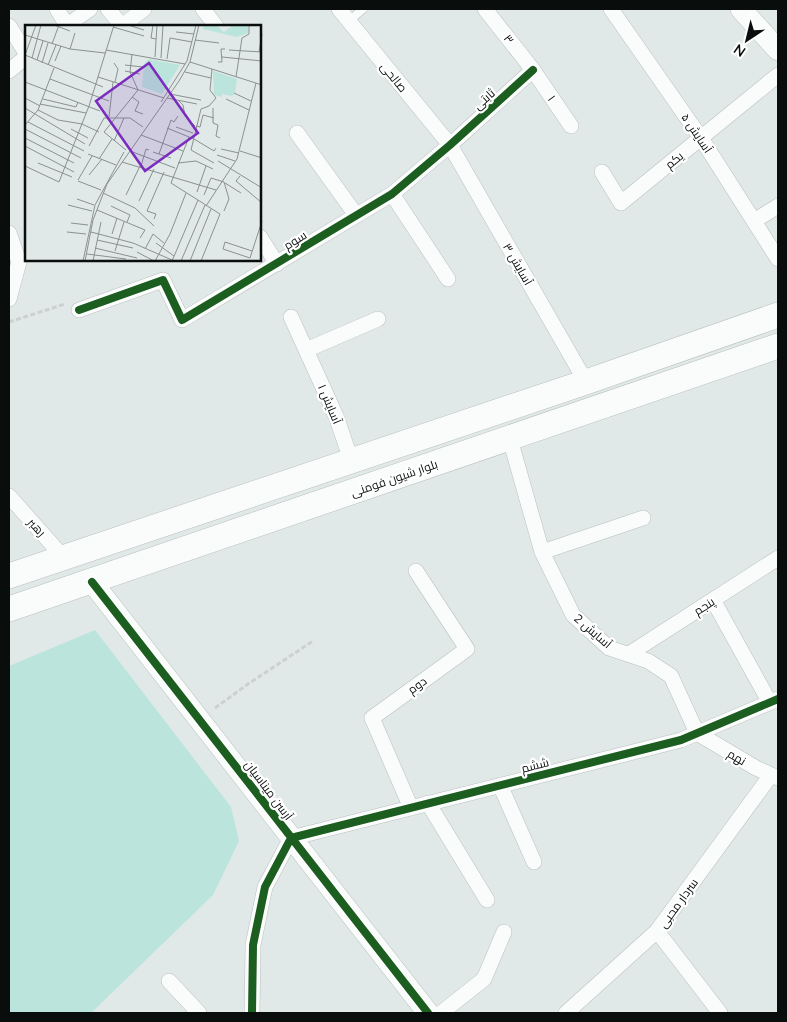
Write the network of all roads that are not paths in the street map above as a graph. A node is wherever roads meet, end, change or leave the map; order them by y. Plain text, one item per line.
1 (57, 9) edge
2 (90, 9) edge
3 (108, 9) edge
4 (144, 9) edge
5 (203, 9) edge
6 (339, 9) edge
7 (363, 9) edge
8 (485, 9) edge
9 (611, 9) edge
10 (747, 11) edge
11 (349, 21) junction
12 (65, 25) edge
13 (67, 25) edge
14 (121, 25) edge
15 (123, 25) edge
16 (215, 25) edge
17 (9, 26) edge
18 (778, 50) edge
19 (25, 51) edge
20 (25, 58) edge
21 (533, 70) junction
22 (9, 71) edge
23 (778, 75) edge
24 (571, 126) dead end
25 (297, 133) dead end
26 (701, 138) junction
27 (450, 145) junction
28 (602, 172) dead end
29 (392, 194) junction
30 (778, 206) edge
31 (356, 215) junction
32 (754, 221) junction
33 (9, 234) edge
34 (261, 239) edge
35 (778, 259) edge
36 (277, 264) junction
37 (448, 279) dead end
38 (9, 299) edge
39 (79, 310) road end
40 (778, 315) edge
41 (291, 317) dead end
42 (378, 319) dead end
43 (778, 346) edge
44 (306, 350) junction
45 (586, 382) junction
46 (510, 438) junction
47 (351, 460) junction
48 (9, 496) edge
49 (643, 518) dead end
50 (542, 552) junction
51 (64, 558) junction
52 (778, 558) edge
53 (416, 571) dead end
54 (9, 576) edge
55 (92, 582) junction
56 (714, 600) junction
57 (9, 609) edge
58 (629, 654) junction
59 (774, 700) edge
60 (697, 733) junction
61 (775, 776) edge
62 (500, 785) junction
63 (428, 803) junction
64 (412, 808) junction
65 (292, 838) junction
66 (534, 862) dead end
67 (487, 900) dead end
68 (657, 931) junction
69 (504, 932) dead end
70 (169, 981) dead end
71 (199, 1013) edge
72 (252, 1013) edge
73 (428, 1013) edge
74 (441, 1013) edge
75 (566, 1013) edge
76 (720, 1013) edge

1 - 12 street
2 - 13 street
3 - 14 street
4 - 15 street
5 - 16 street
6 - 11 street, صالحی
7 - 11 lane
8 - 21 street, ۳
9 - 26 street, آسایش ۵
10 - 18 street
11 - 27 street, صالحی
17 - 19 street
20 - 22 street
21 - 24 street, ۱
21 - 27 street, ثابتی
23 - 26 street, یکم
25 - 31 street
26 - 28 street, یکم
26 - 32 street, آسایش ۵
27 - 29 street, سوم
27 - 45 street, آسایش ۳
29 - 31 street, سوم
29 - 37 street
30 - 32 street
31 - 36 street, سوم
32 - 35 street, آسایش ۵
33 - 38 street
34 - 36 street
36 - 39 street, سوم
40 - 45 main road
41 - 44 street, آسایش ۱
42 - 44 street
43 - 46 main road, بلوار شیون فومنی
44 - 47 street, آسایش ۱
45 - 47 main road
46 - 50 street, آسایش 2
46 - 55 main road, بلوار شیون فومنی
47 - 51 main road
48 - 51 street, رهبر
49 - 50 street
50 - 58 street, آسایش 2
51 - 54 main road
52 - 56 street, پنجم
53 - 64 street, دوم
55 - 57 main road, بلوار شیون فومنی
55 - 65 street, آرسن میناسیان
56 - 58 street, پنجم
56 - 59 street
58 - 60 street, آسایش 2
59 - 60 street, ششم
60 - 61 street, نهم
60 - 62 street, ششم
61 - 68 street, سردار محبی
62 - 63 street, ششم
62 - 66 street
63 - 64 street, ششم
63 - 67 street
64 - 65 street, ششم
65 - 72 street
65 - 73 street, آرسن میناسیان
68 - 75 street, سردار محبی
68 - 76 street
69 - 74 street
70 - 71 street

